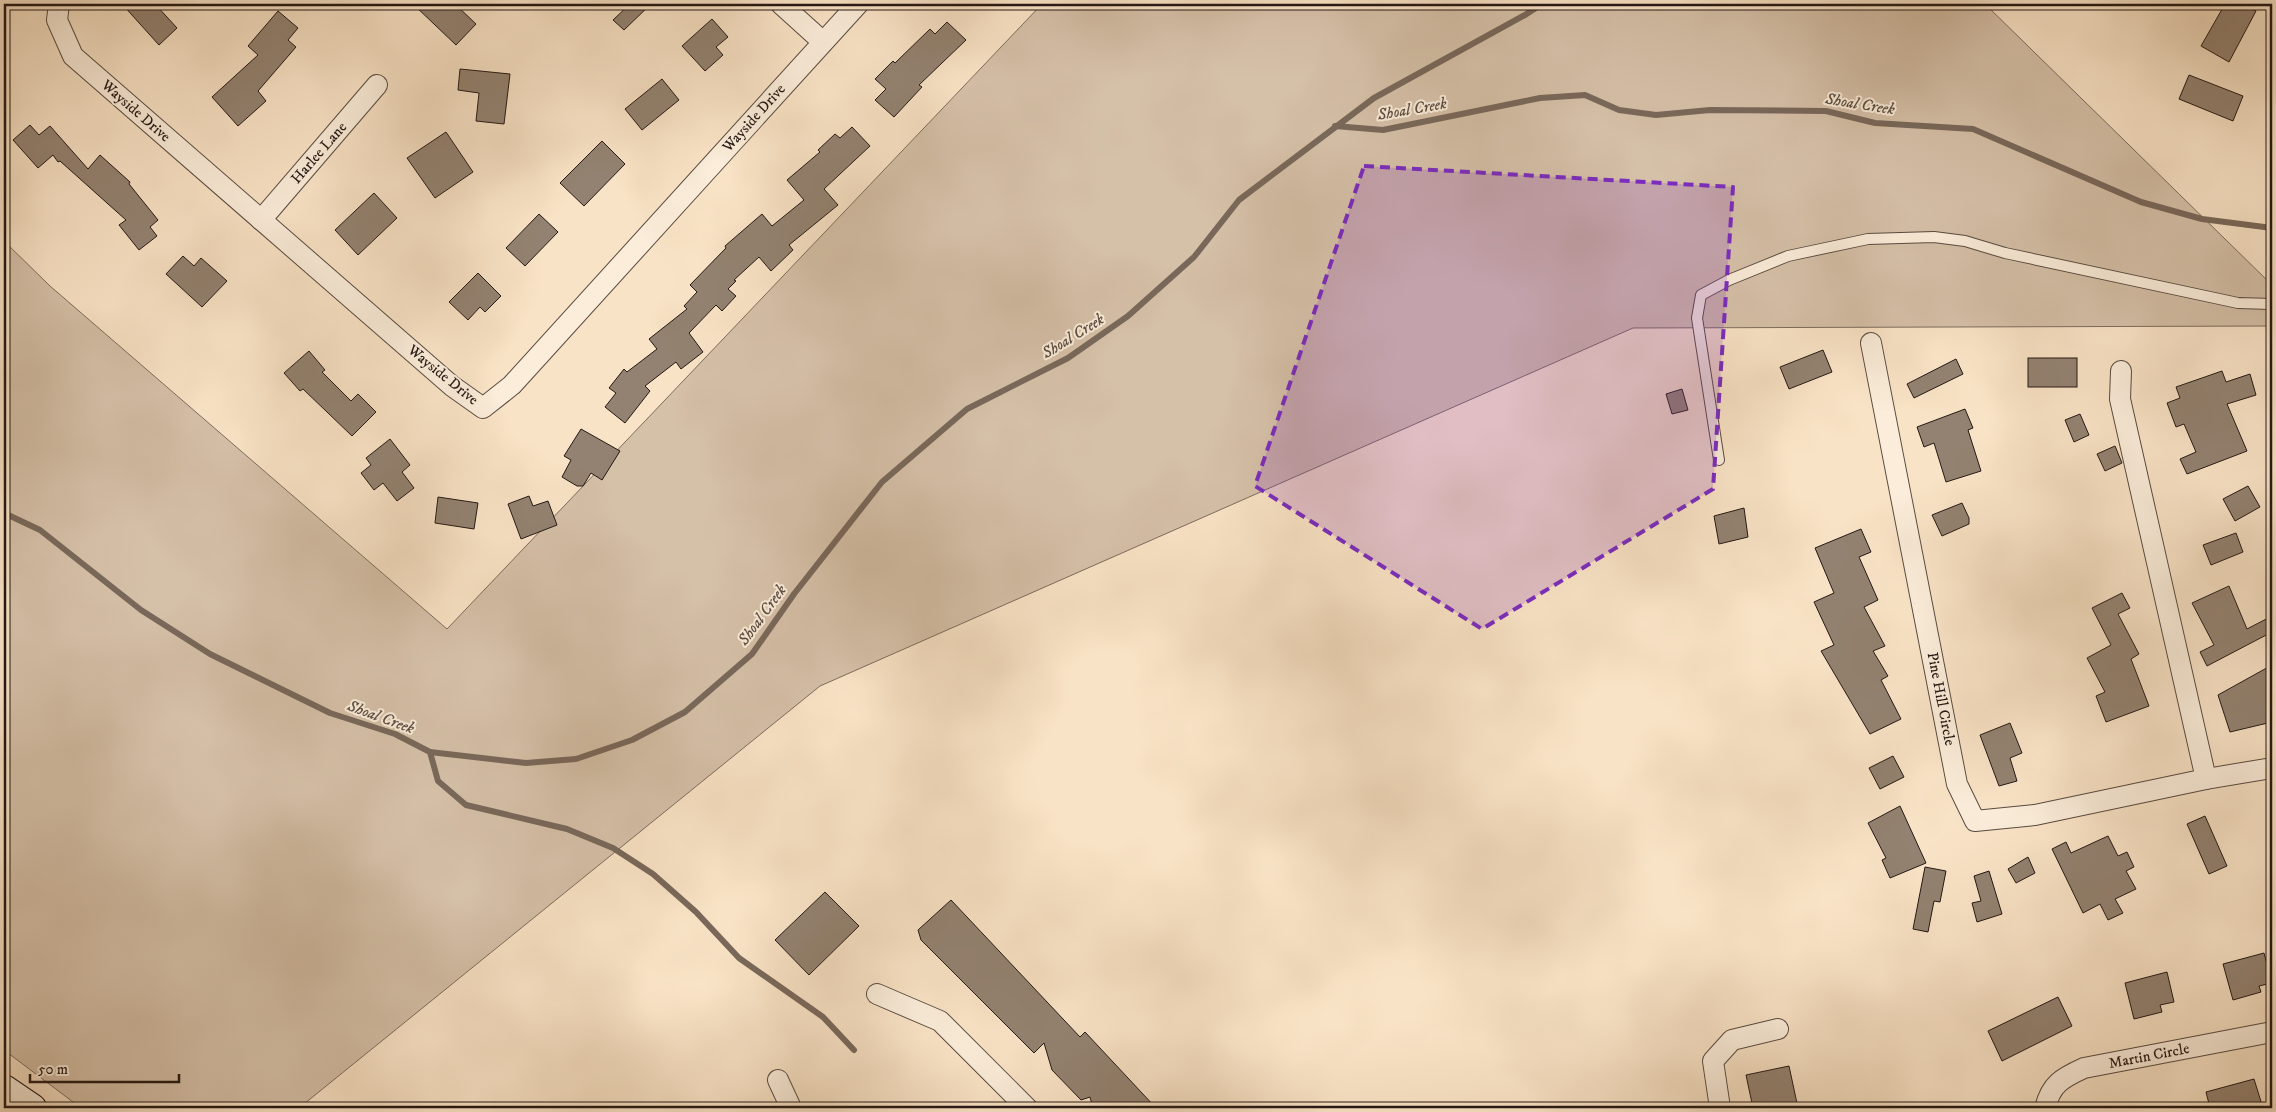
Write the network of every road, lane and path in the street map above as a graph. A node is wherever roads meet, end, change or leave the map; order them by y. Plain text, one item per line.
1 (58, 4) edge
2 (781, 4) edge
3 (858, 4) edge
4 (823, 42) junction
5 (377, 86) dead end
6 (261, 220) junction
7 (2272, 304) edge
8 (1871, 343) dead end
9 (2121, 370) dead end
10 (1719, 460) dead end
11 (2272, 768) edge
12 (2206, 779) junction
13 (878, 994) dead end
14 (1778, 1029) dead end
15 (2272, 1032) edge
16 (778, 1080) dead end
17 (4, 1089) edge
18 (32, 1108) edge
19 (792, 1108) edge
20 (1027, 1108) edge
21 (1720, 1108) edge
22 (2045, 1108) edge

1 - 6 street, Wayside Drive
2 - 4 street
3 - 4 street, Wayside Drive
4 - 6 street, Wayside Drive
5 - 6 street, Harlee Lane
7 - 10 lane
8 - 12 street, Pine Hill Circle
9 - 12 street
11 - 12 street, Pine Hill Circle
13 - 20 street
14 - 21 street
15 - 22 street, Martin Circle
16 - 19 street
17 - 18 street

